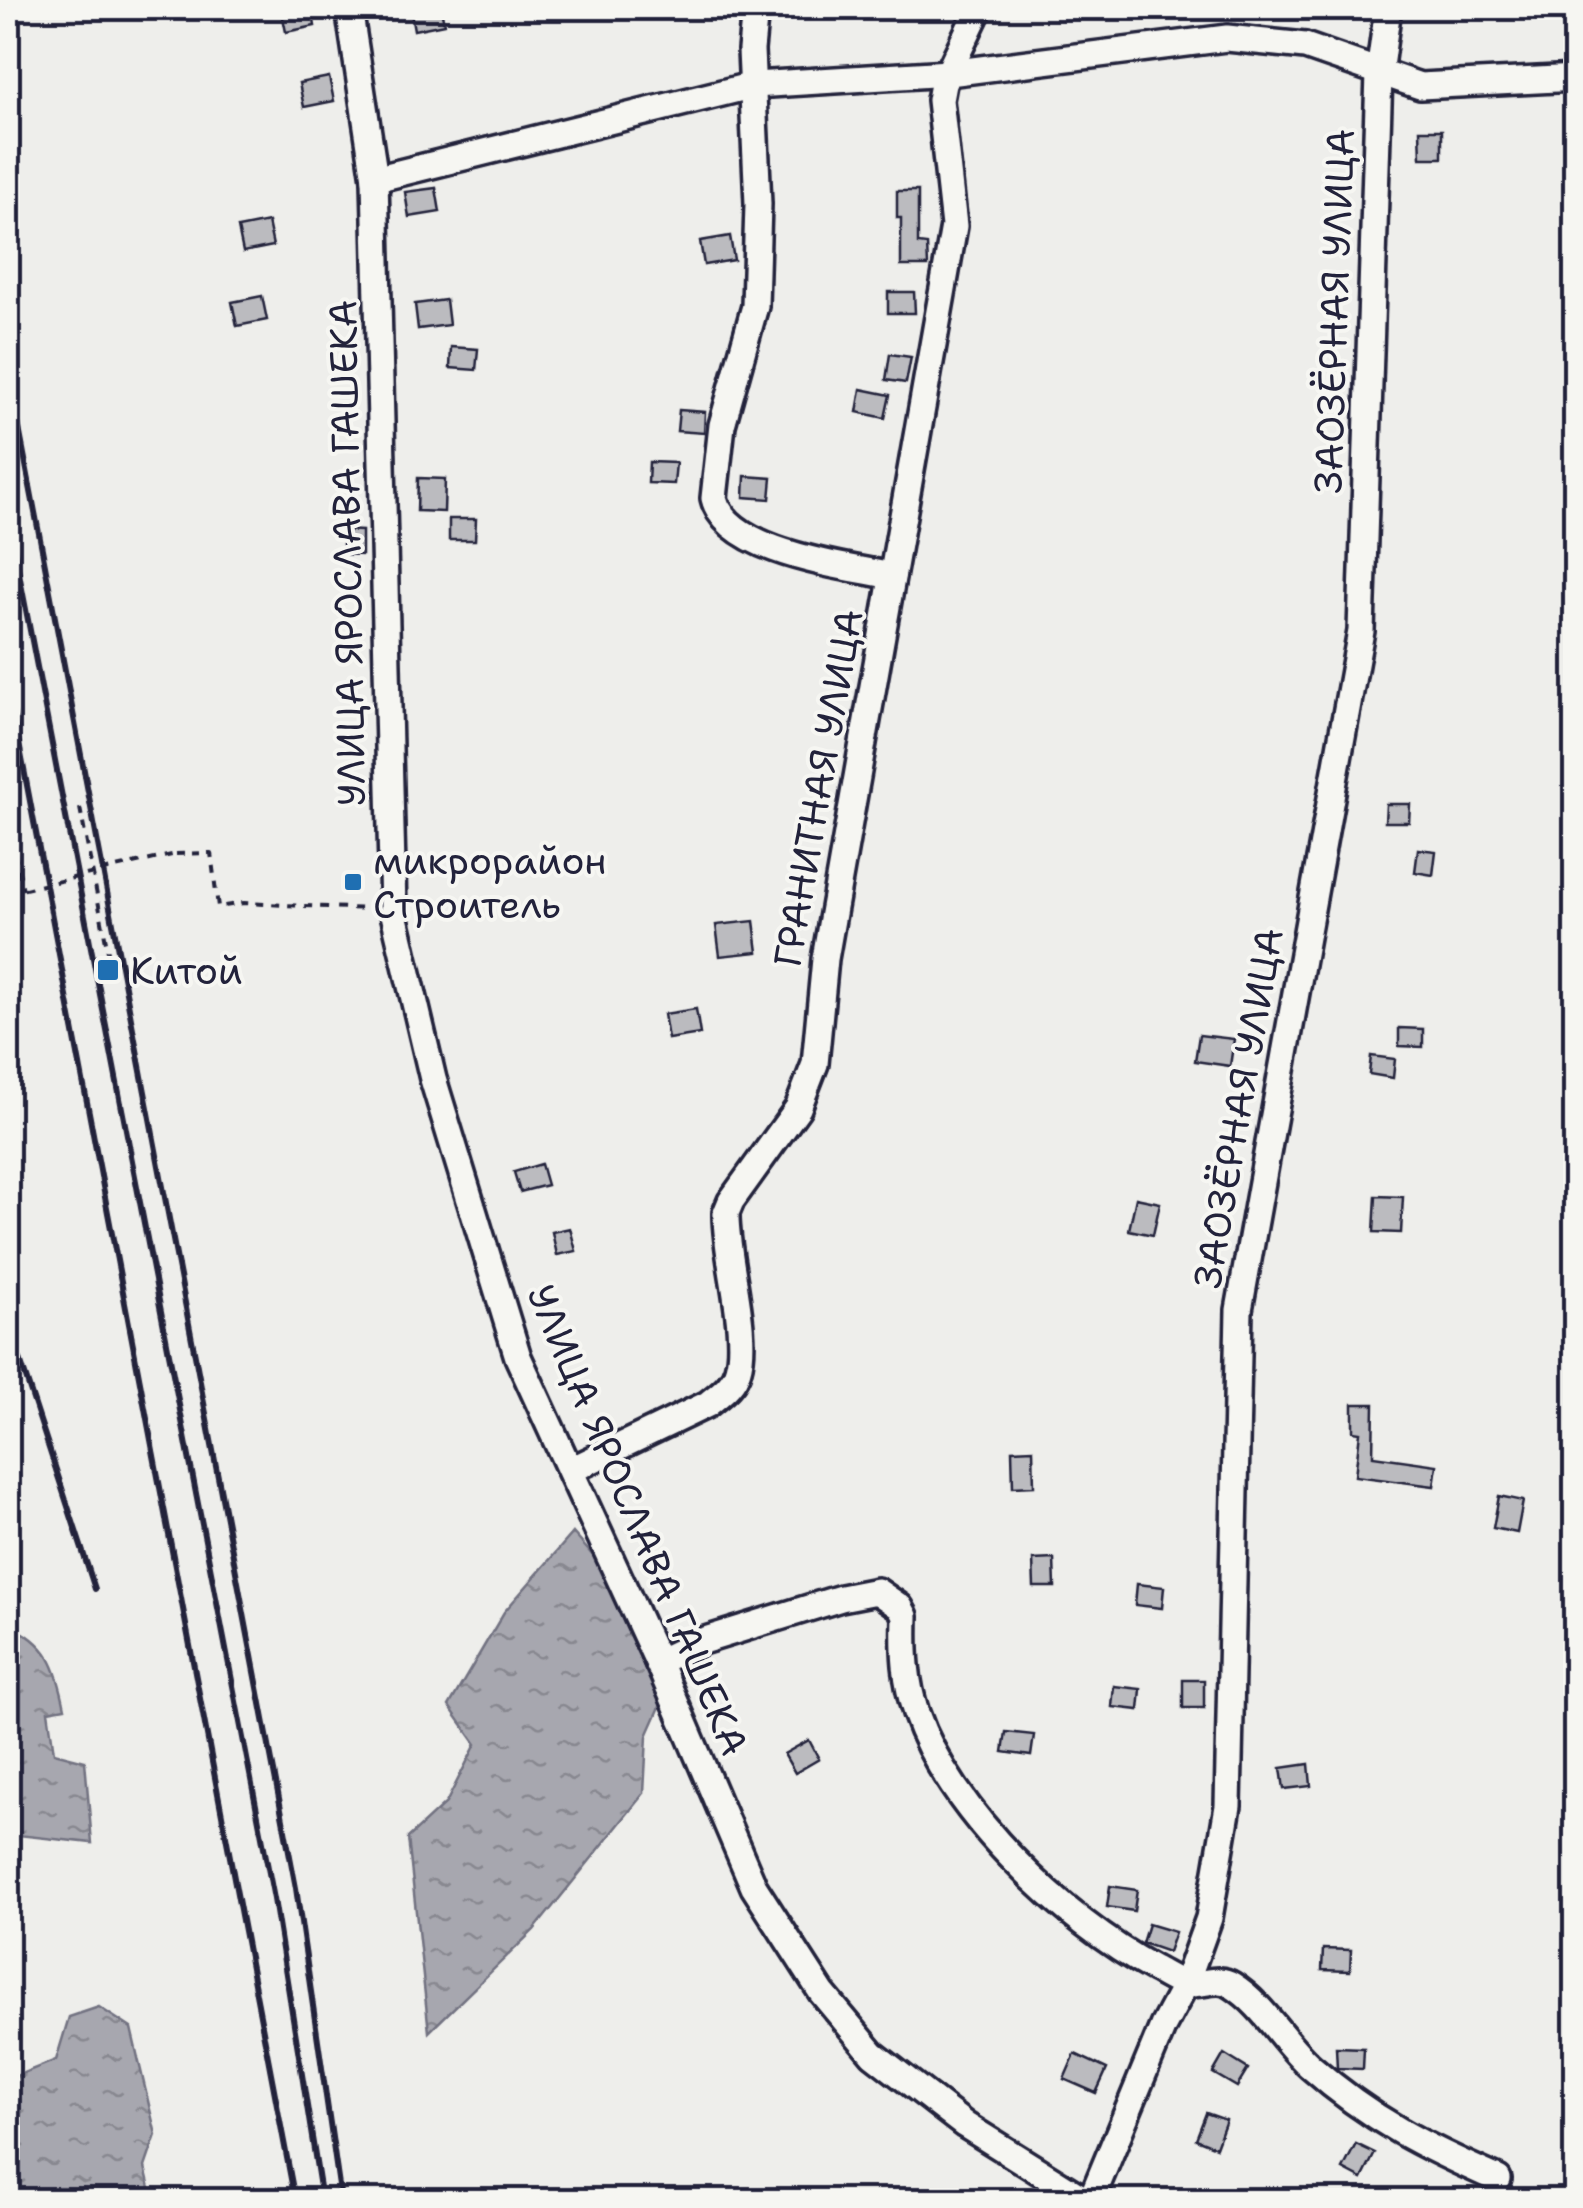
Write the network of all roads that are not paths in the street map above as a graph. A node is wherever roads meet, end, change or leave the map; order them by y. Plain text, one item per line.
1 (349, 8) edge
2 (755, 8) edge
3 (979, 8) edge
4 (1388, 8) edge
5 (949, 73) junction
6 (1379, 74) junction
7 (1576, 78) edge
8 (754, 85) junction
9 (375, 180) junction
10 (892, 576) junction
11 (571, 1470) junction
12 (658, 1662) junction
13 (1185, 1985) junction
14 (1498, 2179) dead end
15 (1088, 2200) edge

1 - 9 street, УЛИЦА ЯРОСЛАВА ГАШЕКА
2 - 8 street
3 - 5 street, ГРАНИТНАЯ УЛИЦА
4 - 6 street, ЗАОЗЁРНАЯ УЛИЦА
5 - 6 street
5 - 8 street
5 - 10 street, ГРАНИТНАЯ УЛИЦА
6 - 7 street
6 - 13 street, ЗАОЗЁРНАЯ УЛИЦА
8 - 9 street
8 - 10 street
9 - 11 street, УЛИЦА ЯРОСЛАВА ГАШЕКА
10 - 11 street, ГРАНИТНАЯ УЛИЦА
11 - 12 street, УЛИЦА ЯРОСЛАВА ГАШЕКА
12 - 13 street
12 - 15 street, УЛИЦА ЯРОСЛАВА ГАШЕКА
13 - 14 street
13 - 15 street, ЗАОЗЁРНАЯ УЛИЦА

